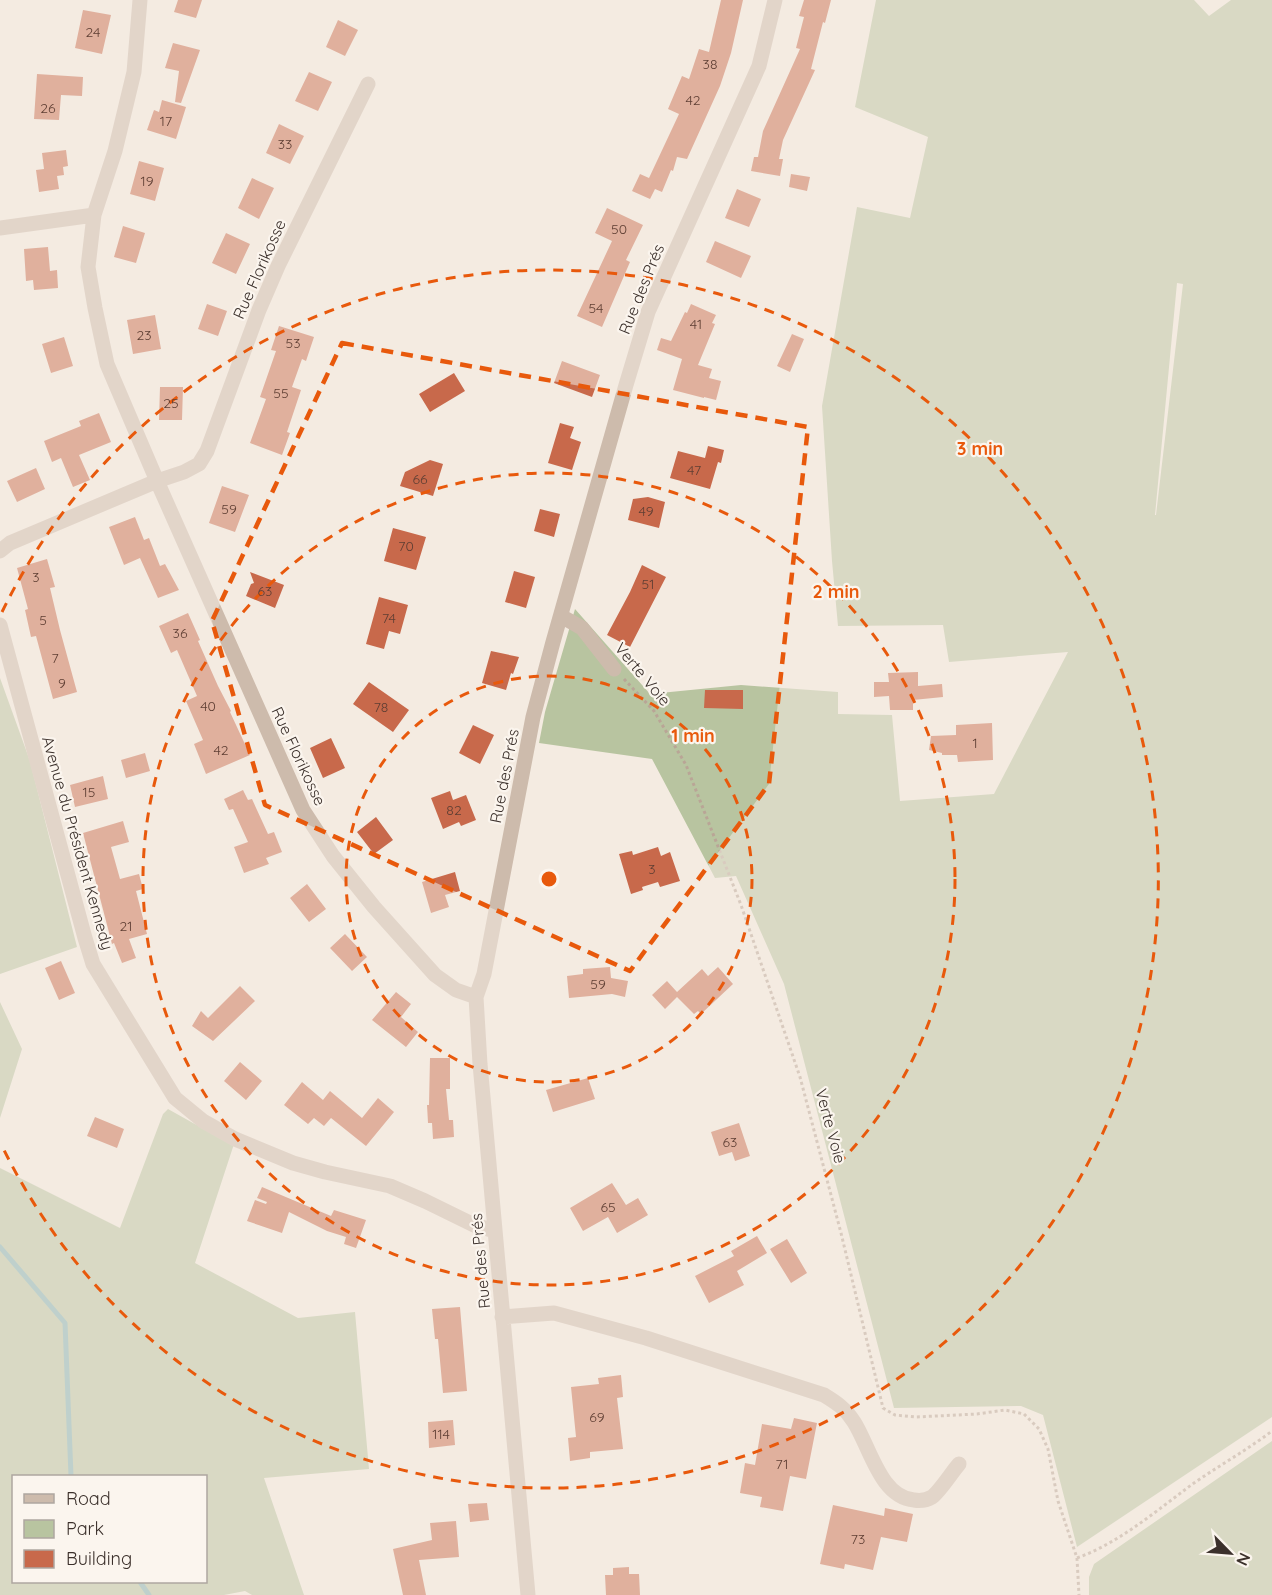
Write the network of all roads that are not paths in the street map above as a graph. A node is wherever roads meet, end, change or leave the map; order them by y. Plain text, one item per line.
1 (140, 0) edge
2 (775, 0) edge
3 (368, 84) dead end
4 (94, 215) junction
5 (0, 228) edge
6 (157, 481) junction
7 (0, 551) edge
8 (561, 616) junction
9 (0, 625) edge
10 (614, 669) road end
11 (476, 997) junction
12 (495, 1231) junction
13 (502, 1317) junction
14 (959, 1464) dead end
15 (528, 1595) edge

1 - 4 street, Rue Florikosse
2 - 8 street, Rue des Prés
3 - 6 street, Rue Florikosse
4 - 5 street
4 - 6 street, Rue Florikosse
6 - 7 street
6 - 11 street, Rue Florikosse
8 - 10 street, Verte Voie
8 - 11 street, Rue des Prés
9 - 12 street, Avenue du Président Kennedy
11 - 12 street, Rue des Prés
12 - 13 street, Rue des Prés
13 - 14 street
13 - 15 street, Rue des Prés

